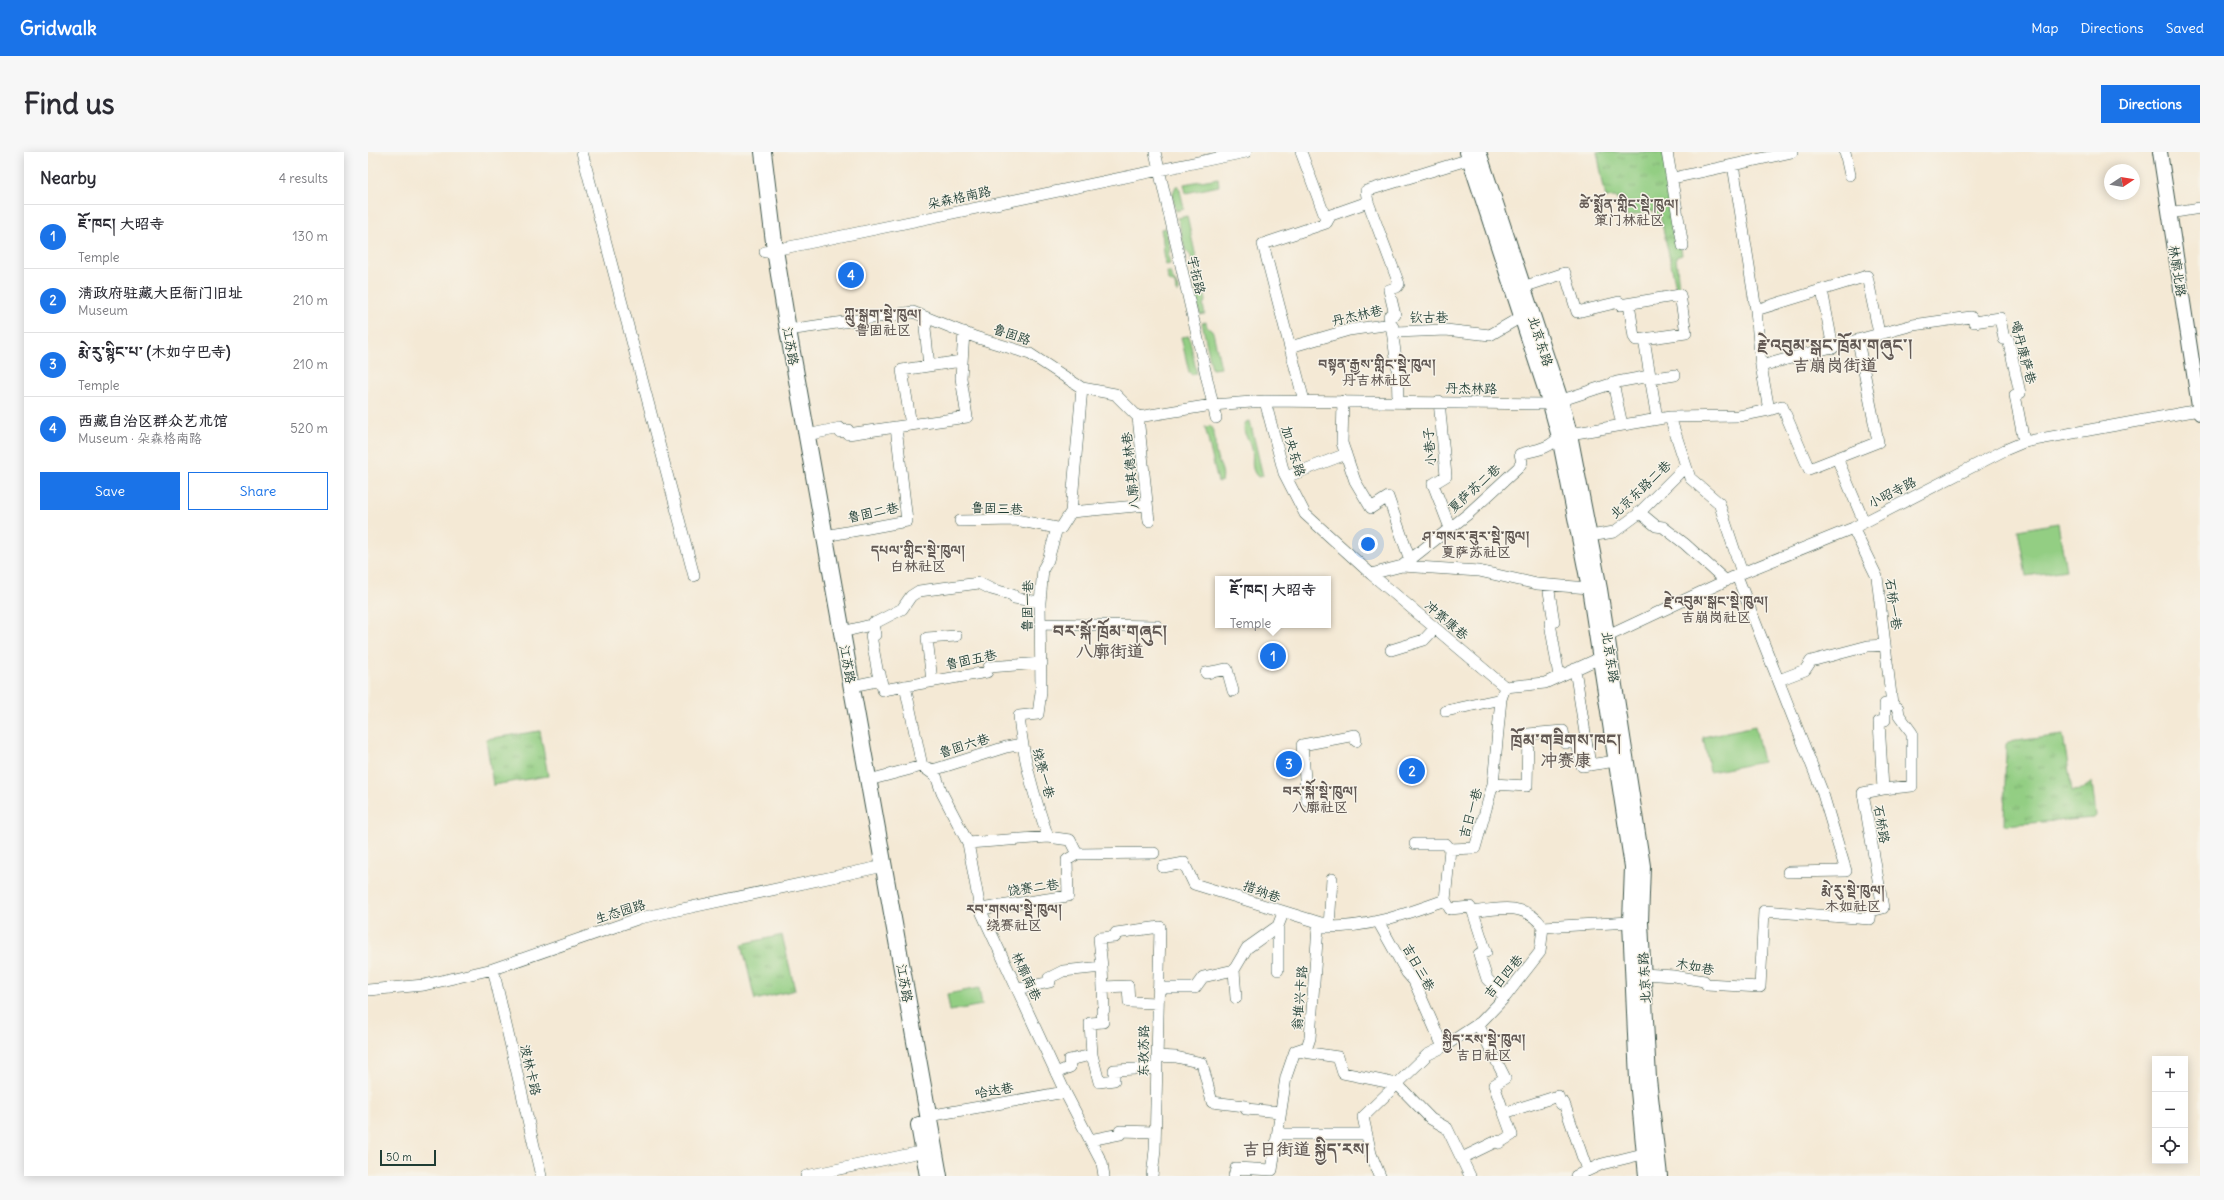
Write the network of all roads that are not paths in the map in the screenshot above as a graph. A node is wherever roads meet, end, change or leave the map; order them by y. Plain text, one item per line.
1 (582, 152) edge
2 (753, 152) edge
3 (763, 152) edge
4 (1155, 152) edge
5 (1246, 152) edge
6 (1301, 152) edge
7 (1667, 152) edge
8 (1792, 152) edge
9 (1846, 152) edge
10 (2160, 152) edge
11 (1472, 154) edge
12 (1733, 165) junction
13 (1158, 169) junction
14 (1850, 175) dead end
15 (1673, 178) junction
16 (1368, 202) junction
17 (2200, 208) edge
18 (2169, 214) junction
19 (1327, 222) junction
20 (1683, 246) dead end
21 (770, 251) junction
22 (1523, 287) junction
23 (1822, 290) junction
24 (1629, 304) junction
25 (1756, 310) junction
26 (1521, 317) junction
27 (928, 318) junction
28 (1390, 324) junction
29 (788, 330) junction
30 (964, 332) junction
31 (1879, 333) junction
32 (1644, 339) junction
33 (1858, 341) junction
34 (1290, 347) junction
35 (1833, 348) junction
36 (961, 361) junction
37 (929, 366) junction
38 (1761, 366) junction
39 (1675, 375) dead end
40 (1650, 377) junction
41 (1613, 383) junction
42 (1082, 388) junction
43 (1265, 401) junction
44 (1304, 401) junction
45 (1343, 401) junction
46 (1439, 401) junction
47 (1398, 402) junction
48 (1555, 402) junction
49 (1212, 405) junction
50 (1769, 410) junction
51 (2200, 410) edge
52 (2200, 413) edge
53 (1138, 417) junction
54 (1670, 417) junction
55 (1216, 418) dead end
56 (1656, 419) junction
57 (911, 423) junction
58 (1622, 425) junction
59 (896, 427) junction
60 (807, 435) junction
61 (1564, 435) junction
62 (2024, 442) junction
63 (1346, 454) junction
64 (1837, 458) junction
65 (1686, 466) junction
66 (1286, 477) junction
67 (1147, 505) junction
68 (1071, 512) junction
69 (1639, 512) junction
70 (960, 521) dead end
71 (1149, 521) dead end
72 (1864, 522) junction
73 (1057, 528) junction
74 (1450, 528) junction
75 (1853, 528) junction
76 (825, 536) junction
77 (1590, 536) junction
78 (1406, 563) junction
79 (1371, 574) junction
80 (1739, 575) junction
81 (694, 576) dead end
82 (1726, 581) junction
83 (1548, 585) junction
84 (1589, 588) junction
85 (1040, 602) junction
86 (873, 623) junction
87 (1040, 624) junction
88 (1157, 626) dead end
89 (1435, 628) junction
90 (842, 632) junction
91 (956, 636) dead end
92 (1608, 636) junction
93 (1885, 645) junction
94 (1391, 650) dead end
95 (1600, 658) junction
96 (1042, 663) junction
97 (1575, 669) junction
98 (1206, 673) dead end
99 (1559, 676) junction
100 (881, 680) junction
101 (1778, 680) junction
102 (932, 681) junction
103 (852, 686) junction
104 (905, 686) junction
105 (1505, 687) junction
106 (1232, 691) dead end
107 (1501, 699) junction
108 (1892, 704) junction
109 (1446, 711) dead end
110 (1019, 716) joint
111 (1356, 740) dead end
112 (1022, 744) junction
113 (1616, 761) junction
114 (1590, 765) junction
115 (922, 766) junction
116 (869, 780) junction
117 (1493, 784) junction
118 (1883, 789) junction
119 (1307, 800) dead end
120 (1048, 836) junction
121 (968, 843) junction
122 (1415, 844) dead end
123 (1450, 849) junction
124 (1154, 853) dead end
125 (1077, 854) junction
126 (879, 867) junction
127 (1163, 867) dead end
128 (1788, 872) dead end
129 (1332, 879) dead end
130 (1195, 882) dead end
131 (1445, 900) junction
132 (980, 909) junction
133 (1764, 911) joint
134 (1473, 912) junction
135 (1283, 913) junction
136 (1630, 922) junction
137 (1379, 923) junction
138 (1278, 926) junction
139 (1325, 926) junction
140 (1543, 927) junction
141 (1102, 967) junction
142 (493, 970) junction
143 (1234, 970) junction
144 (1278, 970) dead end
145 (1644, 974) junction
146 (1039, 986) dead end
147 (1103, 987) junction
148 (1158, 988) junction
149 (1020, 989) junction
150 (368, 990) edge
151 (1505, 997) junction
152 (1236, 998) dead end
153 (1158, 1002) junction
154 (1478, 1024) junction
155 (1443, 1047) junction
156 (1295, 1051) junction
157 (1092, 1055) junction
158 (1157, 1056) junction
159 (1156, 1068) junction
160 (1056, 1073) junction
161 (1397, 1084) junction
162 (1065, 1092) junction
163 (1281, 1112) junction
164 (1504, 1113) junction
165 (928, 1116) junction
166 (1155, 1132) junction
167 (1278, 1134) junction
168 (1366, 1134) junction
169 (1090, 1140) junction
170 (928, 1150) junction
171 (1657, 1150) junction
172 (1643, 1154) junction
173 (1462, 1158) junction
174 (1587, 1170) junction
175 (541, 1176) edge
176 (806, 1176) edge
177 (928, 1176) edge
178 (939, 1176) edge
179 (1104, 1176) edge
180 (1152, 1176) edge
181 (1234, 1176) edge
182 (1380, 1176) edge
183 (1470, 1176) edge
184 (1576, 1176) edge
185 (1646, 1176) edge
186 (1660, 1176) edge

1 - 81 street
2 - 21 highway, 江苏路
3 - 21 highway, 江苏路
4 - 13 street, 宇拓路
5 - 13 street, 朵森格南路
6 - 19 street
7 - 15 street
8 - 12 street
9 - 14 street
10 - 18 main road, 林廓北路
11 - 16 street
11 - 22 main road, 北京东路
11 - 26 main road, 北京东路
12 - 15 street
12 - 25 street
13 - 21 street, 朵森格南路
13 - 49 street, 宇拓路
15 - 20 street
16 - 19 street
16 - 28 street, 丹杰林巷
17 - 18 street
18 - 51 main road, 林廓北路
19 - 34 street
21 - 29 highway, 江苏路
21 - 126 highway, 江苏路
22 - 24 street
22 - 48 main road, 北京东路
23 - 25 street
23 - 31 street
23 - 35 street
24 - 32 street
24 - 32 street
25 - 38 street
26 - 28 street, 钦古巷
26 - 48 main road, 北京东路
27 - 29 street, 鲁固路
27 - 30 street, 鲁固路
27 - 37 street
28 - 34 street, 丹杰林巷
28 - 47 street, 钦古巷
29 - 60 highway, 江苏路
30 - 36 street
30 - 42 street, 鲁固路
31 - 33 street, 噶丹康萨巷
31 - 62 street, 噶丹康萨巷
32 - 40 street
33 - 35 street, 噶丹康萨巷
33 - 64 street
34 - 44 street
35 - 38 street, 噶丹康萨巷
36 - 37 street
36 - 57 street
37 - 57 street
38 - 50 street
39 - 40 street, 丹杰林路
40 - 41 street, 丹杰林路
40 - 56 street
41 - 48 street, 丹杰林路
41 - 58 street
42 - 53 street, 鲁固路
42 - 68 street
43 - 44 street, 丹杰林路
43 - 49 street, 丹杰林路
43 - 66 street, 加央东路
44 - 45 street, 丹杰林路
45 - 47 street, 丹杰林路
45 - 63 street
46 - 47 street, 丹杰林路
46 - 48 street, 丹杰林路
46 - 74 street, 小巷子
48 - 61 main road, 北京东路
49 - 53 street
49 - 55 street, 宇拓路
50 - 54 street
50 - 64 street
51 - 52 main road, 林廓北路
51 - 62 street, 小昭寺路
53 - 67 street, 八廓其德林巷
54 - 56 street
54 - 65 street, 北京东路二巷
56 - 58 street
57 - 59 street
58 - 61 street
59 - 60 street
59 - 76 street, 鲁固二巷
60 - 76 highway, 江苏路
61 - 74 street, 夏萨苏二巷
61 - 77 main road, 北京东路
61 - 84 main road, 北京东路
62 - 72 street, 小昭寺路
63 - 66 street
63 - 78 street
64 - 72 street
65 - 69 street, 北京东路二巷
65 - 80 street, 北京东路二巷
66 - 79 street, 加央东路
67 - 68 street
67 - 71 street, 八廓其德林巷
68 - 73 street, 鲁固一巷
69 - 77 street, 北京东路二巷
69 - 82 street
70 - 73 street, 鲁固三巷
72 - 75 street, 小昭寺路
73 - 85 street, 鲁固一巷
74 - 78 street, 夏萨苏二巷
75 - 80 street, 小昭寺路
75 - 93 street, 石桥一巷
76 - 90 highway, 江苏路
77 - 92 main road, 北京东路
78 - 79 street
78 - 83 street
79 - 89 street, 冲赛康巷
80 - 82 street, 小昭寺路
80 - 101 street
82 - 92 street, 小昭寺路
83 - 84 street
83 - 99 street
84 - 95 main road, 北京东路
85 - 86 street
85 - 87 street, 鲁固一巷
86 - 90 street
86 - 100 street
87 - 88 street
87 - 96 street, 鲁固一巷
89 - 94 street
89 - 105 street, 冲赛康巷
90 - 103 highway, 江苏路
91 - 102 street
92 - 145 main road, 北京东路
93 - 101 street, 石桥一巷
93 - 108 street
95 - 97 street
95 - 113 main road, 北京东路
96 - 102 street, 鲁固五巷
96 - 110 street, 鲁固一巷
97 - 99 street
97 - 114 street
98 - 106 street
99 - 105 street
100 - 103 street
100 - 104 street, 鲁固五巷
101 - 128 street
102 - 104 street, 鲁固五巷
103 - 116 highway, 江苏路
104 - 115 street
105 - 107 street, 吉日一巷
107 - 109 street
107 - 117 street, 吉日一巷
108 - 118 street, 石桥路
108 - 118 street
110 - 112 street, 绕赛一巷
111 - 119 street
112 - 115 street, 鲁固六巷
112 - 120 street, 绕赛一巷
113 - 114 street
113 - 136 main road, 北京东路
114 - 117 street
115 - 116 street, 鲁固六巷
115 - 121 street, 林廓南巷
116 - 126 highway, 江苏路
117 - 123 street, 吉日一巷
118 - 133 street, 石桥路
120 - 121 street
120 - 125 street
121 - 132 street, 林廓南巷
122 - 123 street
123 - 131 street, 吉日一巷
124 - 125 street
125 - 132 street, 饶赛二巷
126 - 142 street, 生态园路
126 - 165 highway, 江苏路
126 - 170 highway, 江苏路
127 - 139 street
129 - 139 street, 翁堆兴卡路
130 - 135 street, 措纳巷
131 - 134 street
131 - 137 street
132 - 149 street, 林廓南巷
133 - 145 street, 木如巷
134 - 140 street
134 - 151 street
135 - 138 street
135 - 139 street, 措纳巷
136 - 140 street
136 - 172 main road, 北京东路
137 - 139 street
137 - 155 street, 吉日三巷
138 - 143 street
138 - 144 street
139 - 156 street, 翁堆兴卡路
140 - 151 street, 吉日四巷
141 - 147 street
141 - 148 street, 东孜苏路
141 - 149 street
142 - 150 street, 生态园路
142 - 175 street, 波林卡路
143 - 148 street
143 - 152 street
145 - 171 main road, 北京东路
146 - 149 street
147 - 153 street
147 - 157 street
148 - 153 street, 东孜苏路
149 - 160 street, 林廓南巷
151 - 154 street, 吉日四巷
153 - 158 street, 东孜苏路
154 - 155 street, 吉日四巷
154 - 164 street
155 - 161 street, 吉日四巷
156 - 161 street
156 - 163 street
157 - 159 street
157 - 160 street
158 - 159 street, 东孜苏路
158 - 163 street
159 - 166 street, 东孜苏路
160 - 162 street, 林廓南巷
161 - 168 street, 吉日四巷
161 - 173 street
162 - 165 street, 哈达巷
162 - 169 street, 林廓南巷
163 - 167 street
164 - 173 street
164 - 174 street
165 - 170 highway, 江苏路
166 - 169 street
166 - 180 street, 东孜苏路
167 - 168 street
167 - 181 street
168 - 182 street
169 - 179 street, 林廓南巷
170 - 176 street
170 - 177 highway, 江苏路
170 - 178 highway, 江苏路
171 - 172 street
171 - 186 main road, 北京东路
172 - 174 street
172 - 185 main road, 北京东路
173 - 183 street
174 - 184 street

